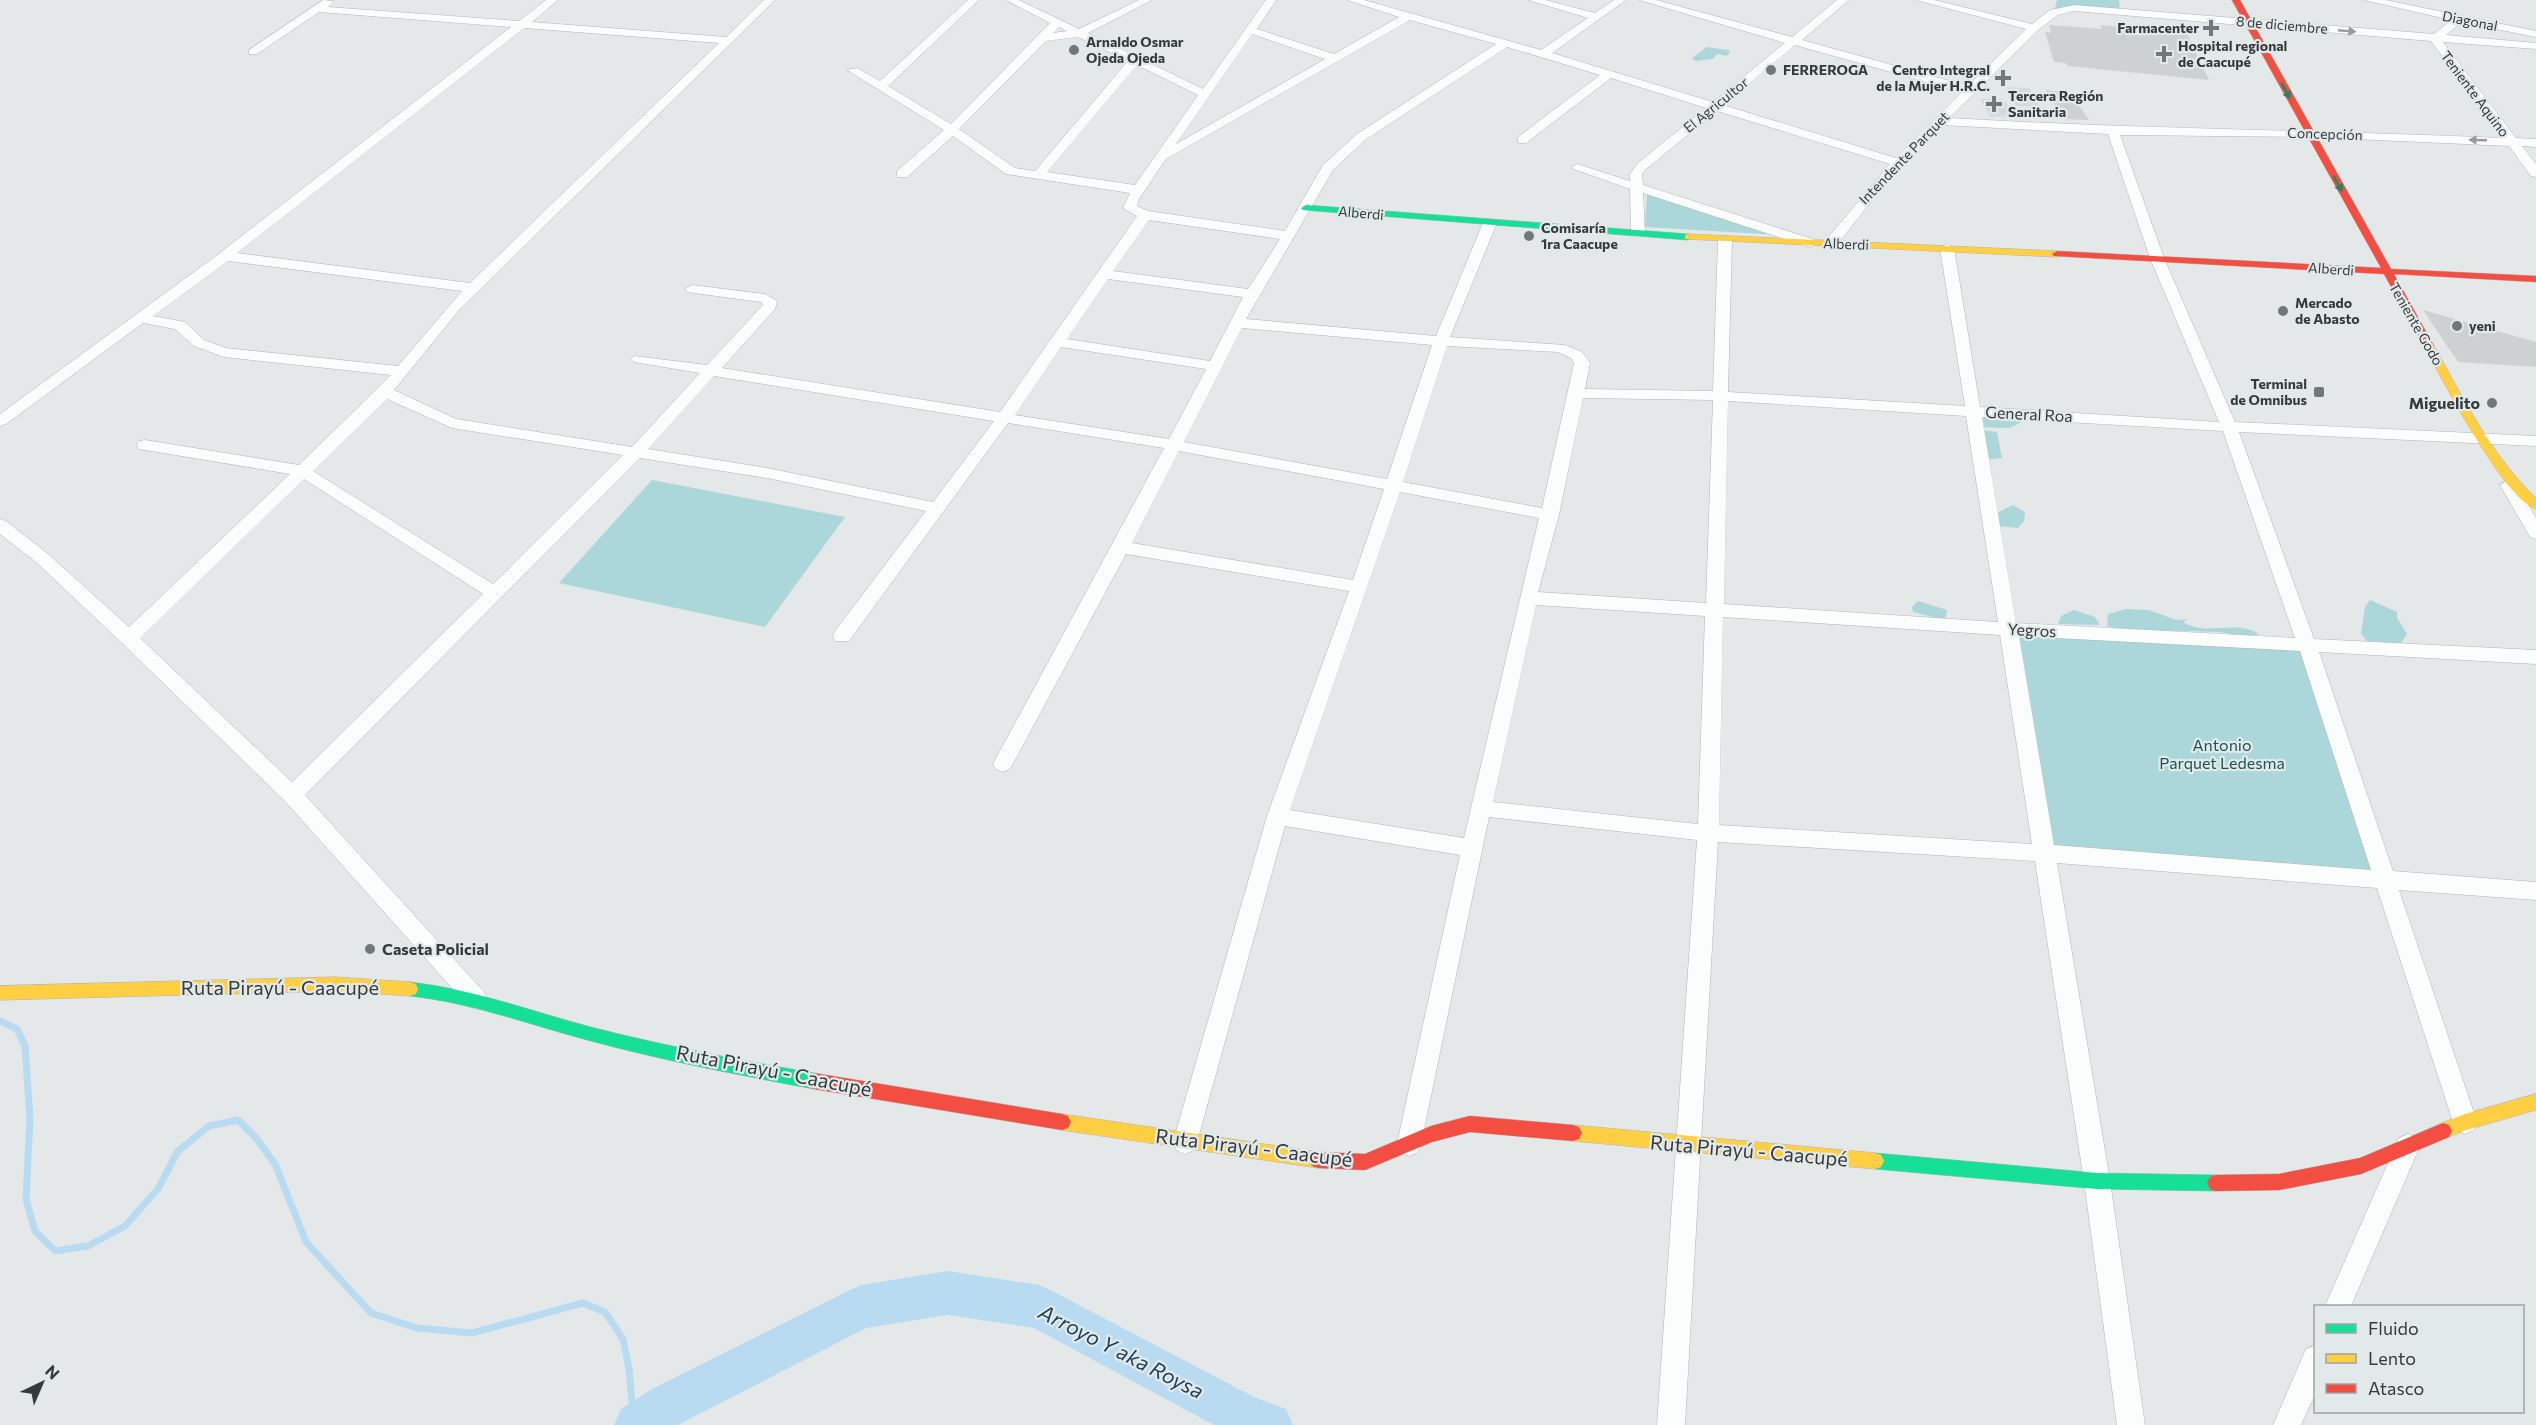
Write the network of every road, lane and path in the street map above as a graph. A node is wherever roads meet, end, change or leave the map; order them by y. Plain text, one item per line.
1 (331, 0) edge
2 (553, 0) edge
3 (770, 0) edge
4 (974, 0) edge
5 (1011, 0) edge
6 (1147, 0) edge
7 (1271, 0) edge
8 (1352, 0) edge
9 (1533, 0) edge
10 (1621, 0) edge
11 (1644, 0) edge
12 (1844, 0) edge
13 (1922, 0) edge
14 (2057, 0) edge
15 (2236, 0) edge
16 (2369, 0) edge
17 (2120, 6) edge
18 (317, 9) junction
19 (2054, 12) junction
20 (1408, 16) junction
21 (1596, 17) junction
22 (2458, 18) junction
23 (2247, 22) junction
24 (1057, 23) junction
25 (523, 24) junction
26 (2034, 27) junction
27 (1250, 30) junction
28 (1079, 33) junction
29 (2536, 34) edge
30 (1042, 38) junction
31 (2435, 39) junction
32 (726, 40) junction
33 (1792, 42) junction
34 (1506, 43) junction
35 (2536, 46) edge
36 (253, 52) dead end
37 (1543, 54) junction
38 (1334, 58) junction
39 (1134, 61) junction
40 (853, 70) dead end
41 (1609, 74) junction
42 (881, 87) junction
43 (1972, 91) junction
44 (1205, 94) junction
45 (1714, 106) junction
46 (1940, 121) junction
47 (952, 130) junction
48 (2113, 131) junction
49 (2310, 133) junction
50 (1522, 140) dead end
51 (2511, 142) junction
52 (2536, 143) edge
53 (1160, 159) junction
54 (1897, 162) junction
55 (1577, 168) dead end
56 (2536, 173) edge
57 (902, 174) dead end
58 (1038, 175) junction
59 (1637, 185) junction
60 (1139, 190) junction
61 (1306, 208) junction
62 (1145, 214) junction
63 (1490, 223) junction
64 (1638, 233) junction
65 (1288, 236) junction
66 (1725, 240) junction
67 (1811, 243) junction
68 (1831, 243) junction
69 (1947, 248) junction
70 (225, 256) junction
71 (2157, 258) junction
72 (2386, 273) junction
73 (1104, 274) junction
74 (2536, 279) edge
75 (472, 288) junction
76 (692, 289) dead end
77 (1252, 294) junction
78 (141, 318) junction
79 (1238, 323) junction
80 (1441, 341) junction
81 (1057, 342) junction
82 (639, 359) dead end
83 (1216, 366) junction
84 (712, 370) junction
85 (401, 371) junction
86 (385, 392) junction
87 (1577, 393) junction
88 (1723, 396) junction
89 (1971, 411) junction
90 (1005, 417) junction
91 (0, 421) edge
92 (2229, 426) junction
93 (2482, 438) junction
94 (2536, 441) edge
95 (145, 445) dead end
96 (1174, 445) junction
97 (634, 454) junction
98 (302, 471) junction
99 (1393, 488) junction
100 (2536, 506) edge
101 (938, 508) junction
102 (1550, 515) junction
103 (0, 525) edge
104 (2536, 533) edge
105 (1121, 547) junction
106 (1360, 587) junction
107 (495, 593) junction
108 (1528, 598) junction
109 (1715, 610) junction
110 (2007, 629) junction
111 (842, 636) dead end
112 (129, 638) junction
113 (2307, 645) junction
114 (2536, 657) edge
115 (1003, 764) dead end
116 (292, 795) junction
117 (1480, 808) junction
118 (1277, 816) junction
119 (1708, 834) junction
120 (1471, 848) junction
121 (2043, 853) junction
122 (2386, 880) junction
123 (2536, 891) edge
124 (0, 993) edge
125 (477, 1000) junction
126 (2536, 1102) edge
127 (2465, 1122) junction
128 (1185, 1142) junction
129 (1409, 1144) junction
130 (1690, 1146) junction
131 (2408, 1146) junction
132 (2097, 1181) junction
133 (2338, 1305) edge
134 (2314, 1364) edge
135 (1671, 1425) edge
136 (2131, 1425) edge
137 (2287, 1425) edge

1 - 18 street
2 - 25 street
3 - 32 street
4 - 42 street
5 - 24 street
6 - 28 street
7 - 27 street
8 - 20 street
9 - 21 street
10 - 21 street
11 - 33 street
12 - 33 street, El Agricultor
13 - 26 street
14 - 19 street
15 - 23 main road
16 - 22 street, Diagonal
17 - 19 street, 8 de diciembre
17 - 23 street, 8 de diciembre
18 - 25 street
18 - 36 street
19 - 26 street
20 - 34 street
20 - 38 street
21 - 37 street
22 - 29 street, Diagonal
22 - 31 street, Teniente Aquino
23 -> 31 street, 8 de diciembre
23 -> 49 main road, Teniente Godo
24 - 28 street
24 - 30 street
25 - 32 street
25 - 70 street
26 - 43 street, Intendente Parquet
27 - 38 street
27 - 44 street
28 - 30 street
28 - 39 street
30 - 47 street
31 - 35 street, 8 de diciembre
31 - 51 street, Teniente Aquino
32 - 75 street
33 - 43 street
33 - 45 street, El Agricultor
34 - 37 street
34 - 61 street
37 - 41 street
38 - 53 street
39 - 44 street
39 - 58 street
40 - 42 street
41 - 45 street
41 - 50 street
42 - 47 street
43 - 46 street, Intendente Parquet
44 - 53 street
45 - 54 street
45 - 59 street, El Agricultor
46 - 48 street, Concepción
46 - 54 street, Intendente Parquet
47 - 57 street
47 - 58 street
48 - 49 street, Concepción
48 - 71 street
51 -> 49 street, Concepción
49 -> 72 main road, Teniente Godo
51 - 52 street, Concepción
51 - 56 street, Teniente Aquino
53 - 60 street
54 - 68 street, Intendente Parquet
55 - 59 street
58 - 60 street
59 - 64 street, El Agricultor
59 - 67 street
60 - 62 street
61 - 63 main road, Alberdi
61 - 65 street
62 - 65 street
62 - 73 street
63 - 64 main road, Alberdi
63 - 80 street
64 - 66 main road, Alberdi
65 - 77 street
66 - 67 main road, Alberdi
66 - 88 street
67 - 68 main road, Alberdi
68 - 69 main road, Alberdi
69 - 71 main road, Alberdi
69 - 89 street
70 - 75 street
70 - 78 street
71 - 72 main road, Alberdi
71 - 92 street
72 - 74 main road, Alberdi
72 - 93 main road, Teniente Godo
73 - 77 street
73 - 81 street
75 - 85 street
76 - 84 street
77 - 79 street
78 - 85 street
78 - 91 street
79 - 80 street
79 - 83 street
80 - 87 street
80 - 99 street
81 - 83 street
81 - 90 street
82 - 84 street
83 - 96 street
84 - 90 street
84 - 97 street
85 - 86 street
86 - 97 street
86 - 98 street
87 - 88 street, General Roa
87 - 102 street
88 - 89 street, General Roa
88 - 109 street
89 - 92 street, General Roa
89 - 110 street
90 - 96 street
90 - 101 street
92 - 93 street, General Roa
92 - 113 street
93 - 94 street, General Roa
93 - 100 main road, Teniente Godo
93 - 104 street
95 - 98 street
96 - 99 street
96 - 105 street
97 - 101 street
97 - 107 street
98 - 107 street
98 - 112 street
99 - 102 street
99 - 106 street
101 - 111 street
102 - 108 street
103 - 112 street
105 - 106 street
105 - 115 street
106 - 118 street
107 - 116 street
108 - 109 street, Yegros
108 - 117 street
109 - 110 street, Yegros
109 - 119 street
110 - 113 street, Yegros
110 - 121 street
112 - 116 street
113 - 114 street, Yegros
113 - 122 street
116 - 125 street
117 - 119 street
117 - 120 street
118 - 120 street
118 - 128 street
119 - 121 street
119 - 130 street
120 - 129 street
121 - 122 street
121 - 132 street
122 - 123 street
122 - 127 street
124 - 125 main road, Ruta Pirayú - Caacupé
125 - 128 main road, Ruta Pirayú - Caacupé
126 - 127 main road, Ruta Pirayú - Caacupé
127 - 131 main road, Ruta Pirayú - Caacupé
128 - 129 main road, Ruta Pirayú - Caacupé
129 - 130 main road, Ruta Pirayú - Caacupé
130 - 132 main road, Ruta Pirayú - Caacupé
130 - 135 street
131 - 132 main road, Ruta Pirayú - Caacupé
131 - 133 street
132 - 136 street
134 - 137 street

